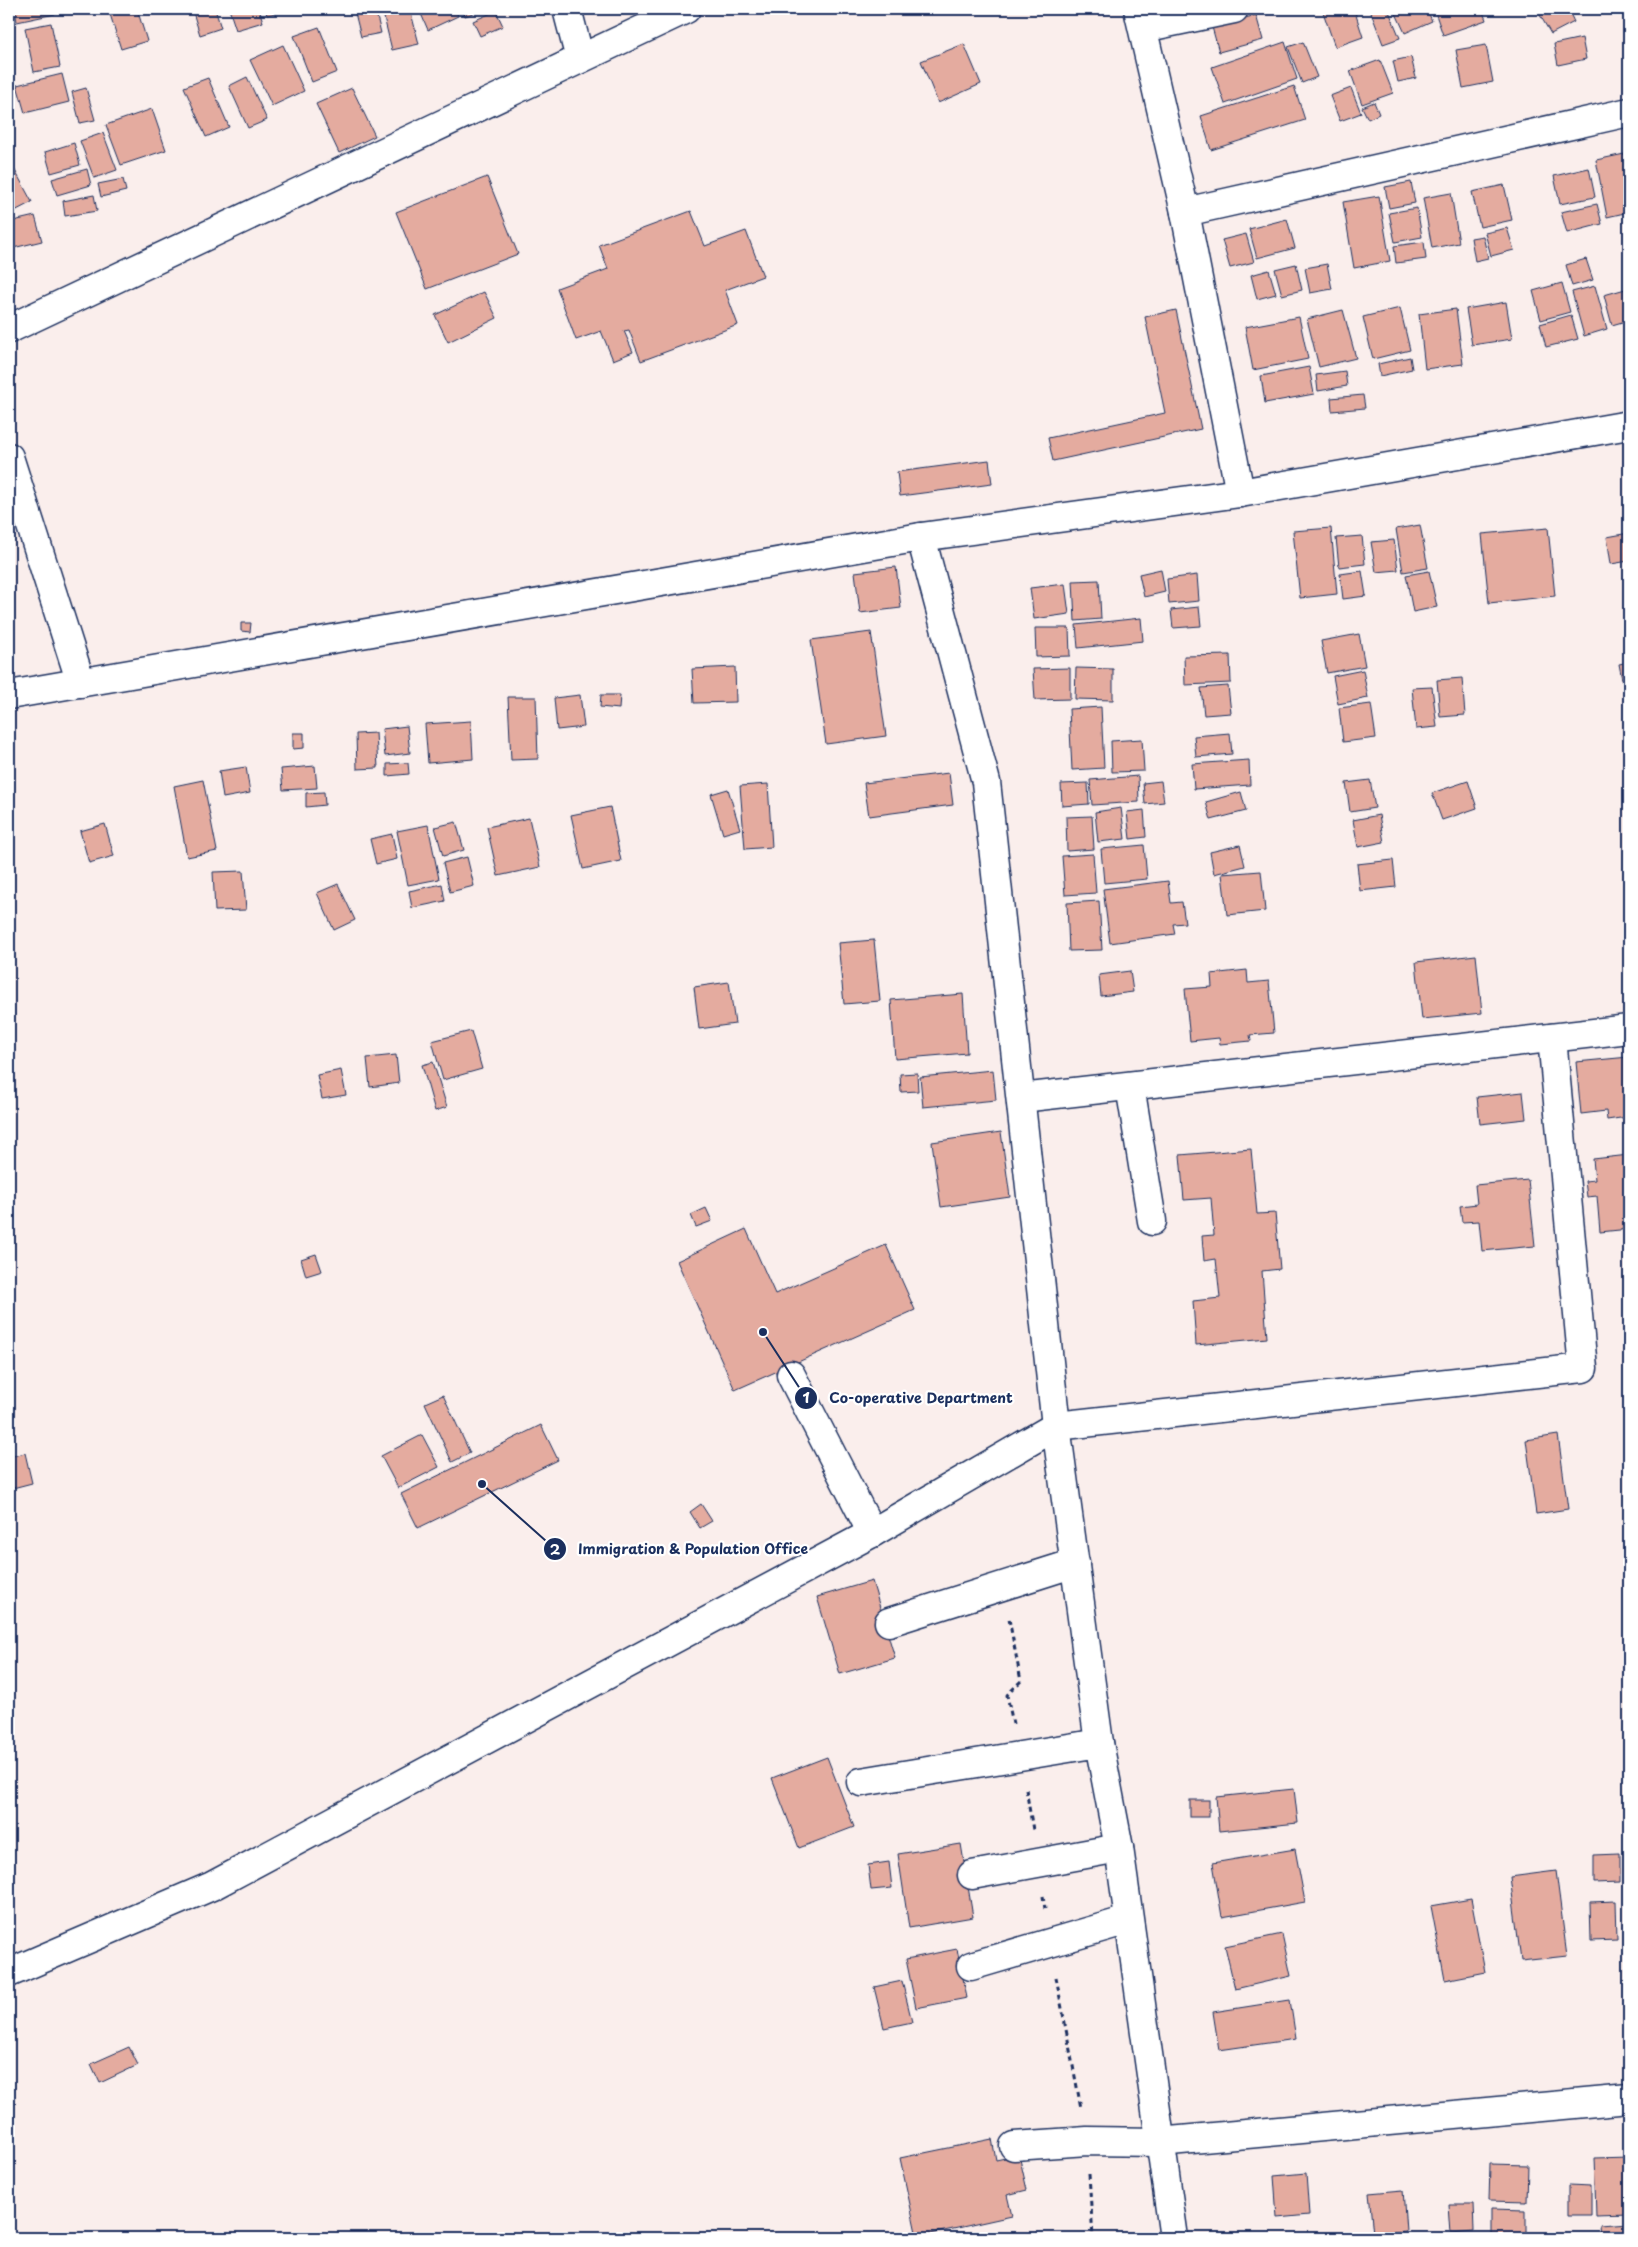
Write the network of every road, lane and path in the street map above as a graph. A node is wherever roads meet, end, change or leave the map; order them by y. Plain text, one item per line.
1 (567, 9) edge
2 (686, 9) edge
3 (1234, 9) edge
4 (1140, 19) edge
5 (580, 59) junction
6 (1629, 112) edge
7 (1185, 212) junction
8 (9, 329) edge
9 (1629, 425) edge
10 (9, 458) edge
11 (1240, 493) junction
12 (921, 537) junction
13 (81, 683) junction
14 (9, 695) edge
15 (1629, 1030) edge
16 (1552, 1038) junction
17 (1130, 1086) junction
18 (1021, 1098) junction
19 (1152, 1221) dead end
20 (791, 1375) dead end
21 (1056, 1426) junction
22 (872, 1532) junction
23 (1075, 1563) junction
24 (889, 1622) dead end
25 (1099, 1743) junction
26 (862, 1782) dead end
27 (1119, 1848) junction
28 (972, 1875) dead end
29 (1128, 1920) junction
30 (971, 1966) dead end
31 (9, 1973) edge
32 (1629, 2099) edge
33 (1159, 2142) junction
34 (1014, 2146) dead end
35 (1174, 2238) edge

1 - 5 street
2 - 5 street
3 - 4 street
4 - 7 street
5 - 8 street
6 - 7 street
7 - 11 street
9 - 11 street
10 - 13 street
11 - 12 street
12 - 13 street
12 - 18 street
13 - 14 street
15 - 16 street
16 - 17 street
16 - 21 street
17 - 18 street
17 - 19 street
18 - 21 street
20 - 22 street
21 - 22 street
21 - 23 street
22 - 31 street
23 - 24 street
23 - 25 street
25 - 26 street
25 - 27 street
27 - 28 street
27 - 29 street
29 - 30 street
29 - 33 street
32 - 33 street
33 - 34 street
33 - 35 street

